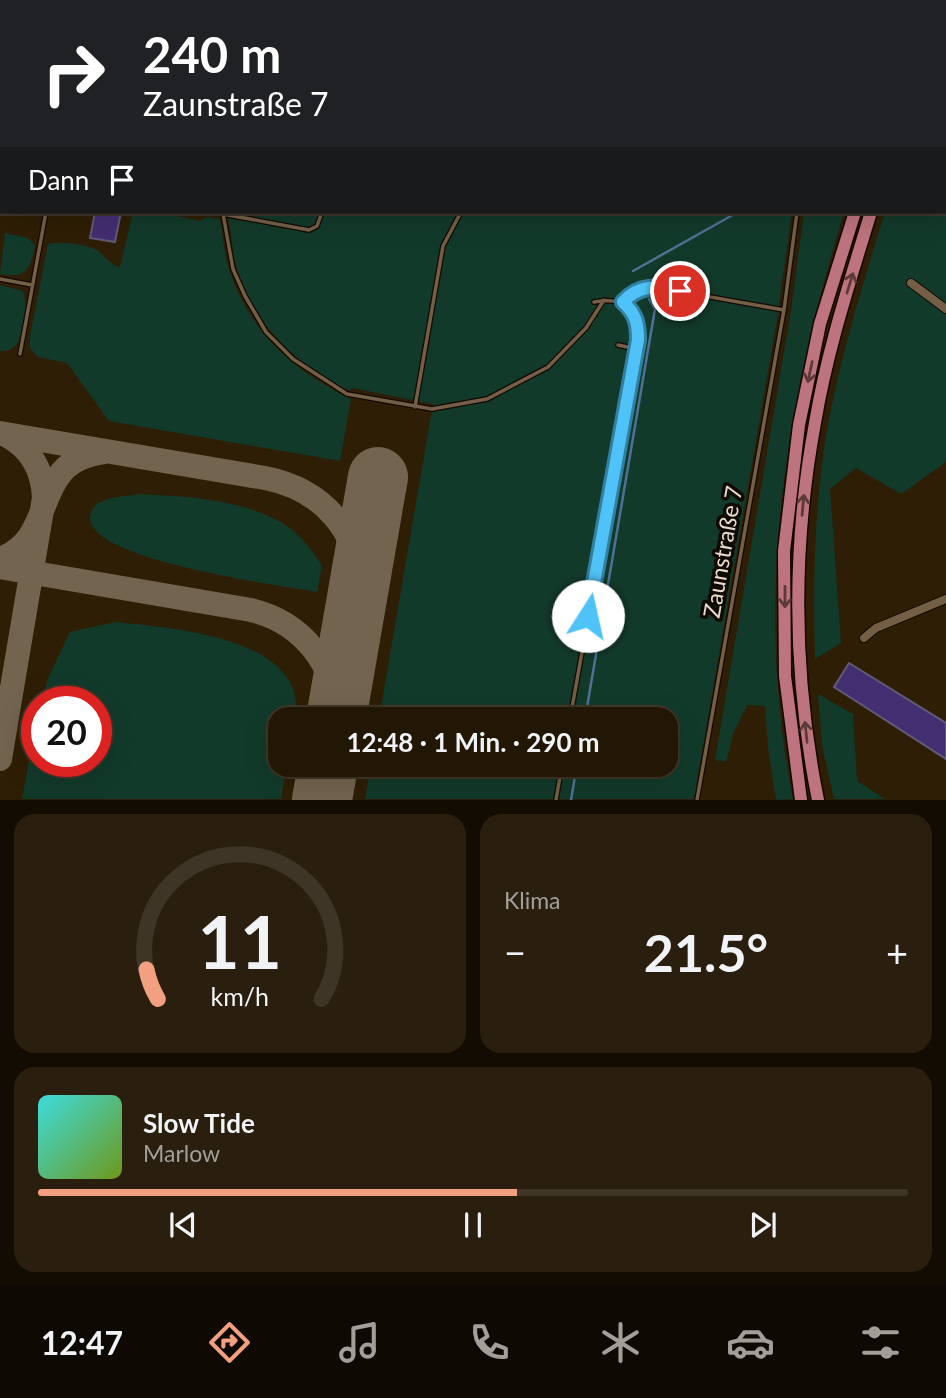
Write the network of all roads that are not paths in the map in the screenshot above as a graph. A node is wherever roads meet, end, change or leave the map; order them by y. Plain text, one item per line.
1 (46, 214) edge
2 (223, 214) edge
3 (223, 214) edge
4 (320, 214) edge
5 (460, 214) edge
6 (797, 214) edge
7 (854, 214) edge
8 (871, 214) edge
9 (0, 279) edge
10 (911, 283) dead end
11 (33, 285) junction
12 (604, 300) junction
13 (594, 302) dead end
14 (623, 302) junction
15 (946, 309) edge
16 (784, 310) junction
17 (618, 345) dead end
18 (636, 349) junction
19 (20, 354) dead end
20 (415, 407) junction
21 (946, 599) edge
22 (864, 638) dead end
23 (572, 707) edge
24 (560, 777) edge
25 (556, 800) edge
26 (697, 800) edge
27 (801, 800) edge
28 (818, 800) edge

1 - 11 lane
2 - 4 lane
3 - 20 lane
5 - 20 lane
6 - 16 lane, Zaunstraße 7
7 -> 27 main road
28 -> 8 main road
9 - 11 lane
10 - 15 street
11 - 19 lane
12 - 13 lane
12 - 14 lane
12 - 20 lane
14 - 16 lane
14 - 18 lane
16 - 26 lane, Zaunstraße 7
17 - 18 lane
18 - 23 lane
21 - 22 street
24 - 25 lane

